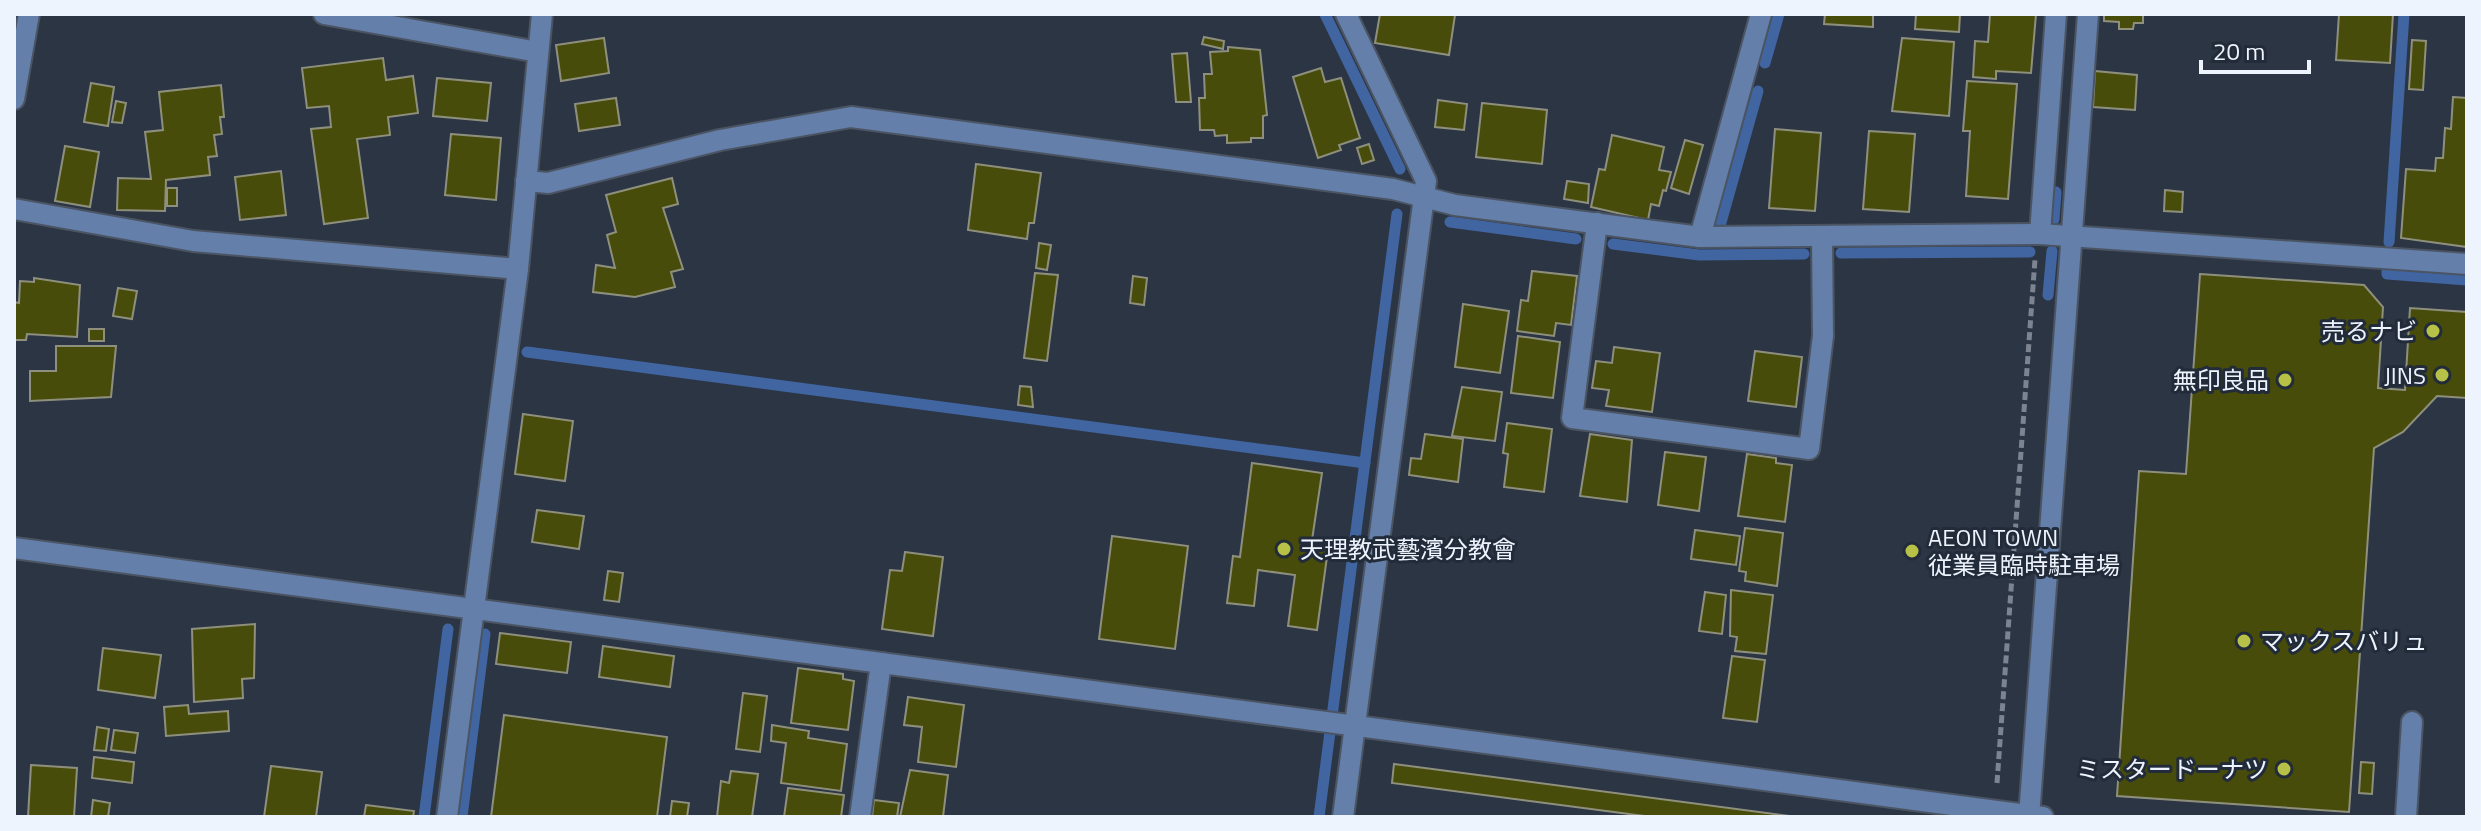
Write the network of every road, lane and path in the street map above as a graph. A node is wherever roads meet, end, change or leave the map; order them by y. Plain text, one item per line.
1 (29, 14) edge
2 (324, 14) edge
3 (542, 14) edge
4 (1346, 14) edge
5 (1761, 14) edge
6 (2056, 14) edge
7 (2088, 14) edge
8 (538, 52) junction
9 (14, 99) edge
10 (526, 181) junction
11 (1424, 197) junction
12 (14, 209) edge
13 (1597, 223) junction
14 (2038, 234) junction
15 (1822, 236) junction
16 (2071, 236) junction
17 (1700, 237) junction
18 (2467, 264) edge
19 (518, 269) junction
20 (14, 548) edge
21 (474, 609) junction
22 (881, 663) junction
23 (2412, 722) dead end
24 (1349, 725) junction
25 (1995, 814) edge
26 (2034, 816) edge
27 (447, 817) edge
28 (860, 817) edge
29 (1343, 817) edge
30 (2406, 817) edge

1 - 9 street
2 - 8 street
3 - 8 street
4 - 11 street
5 - 17 street
6 - 14 street
7 - 16 street
8 - 10 street
10 - 11 street
10 - 19 street
11 - 13 street
11 - 24 street
12 - 19 street
13 - 15 street
13 - 17 street
14 - 15 street
14 - 16 street
14 - 25 path
15 - 17 street
16 - 18 street
16 - 26 street
19 - 21 street
20 - 21 street
21 - 22 street
21 - 27 street
22 - 24 street
22 - 28 street
23 - 30 street
24 - 25 street
24 - 29 street
25 - 26 street

